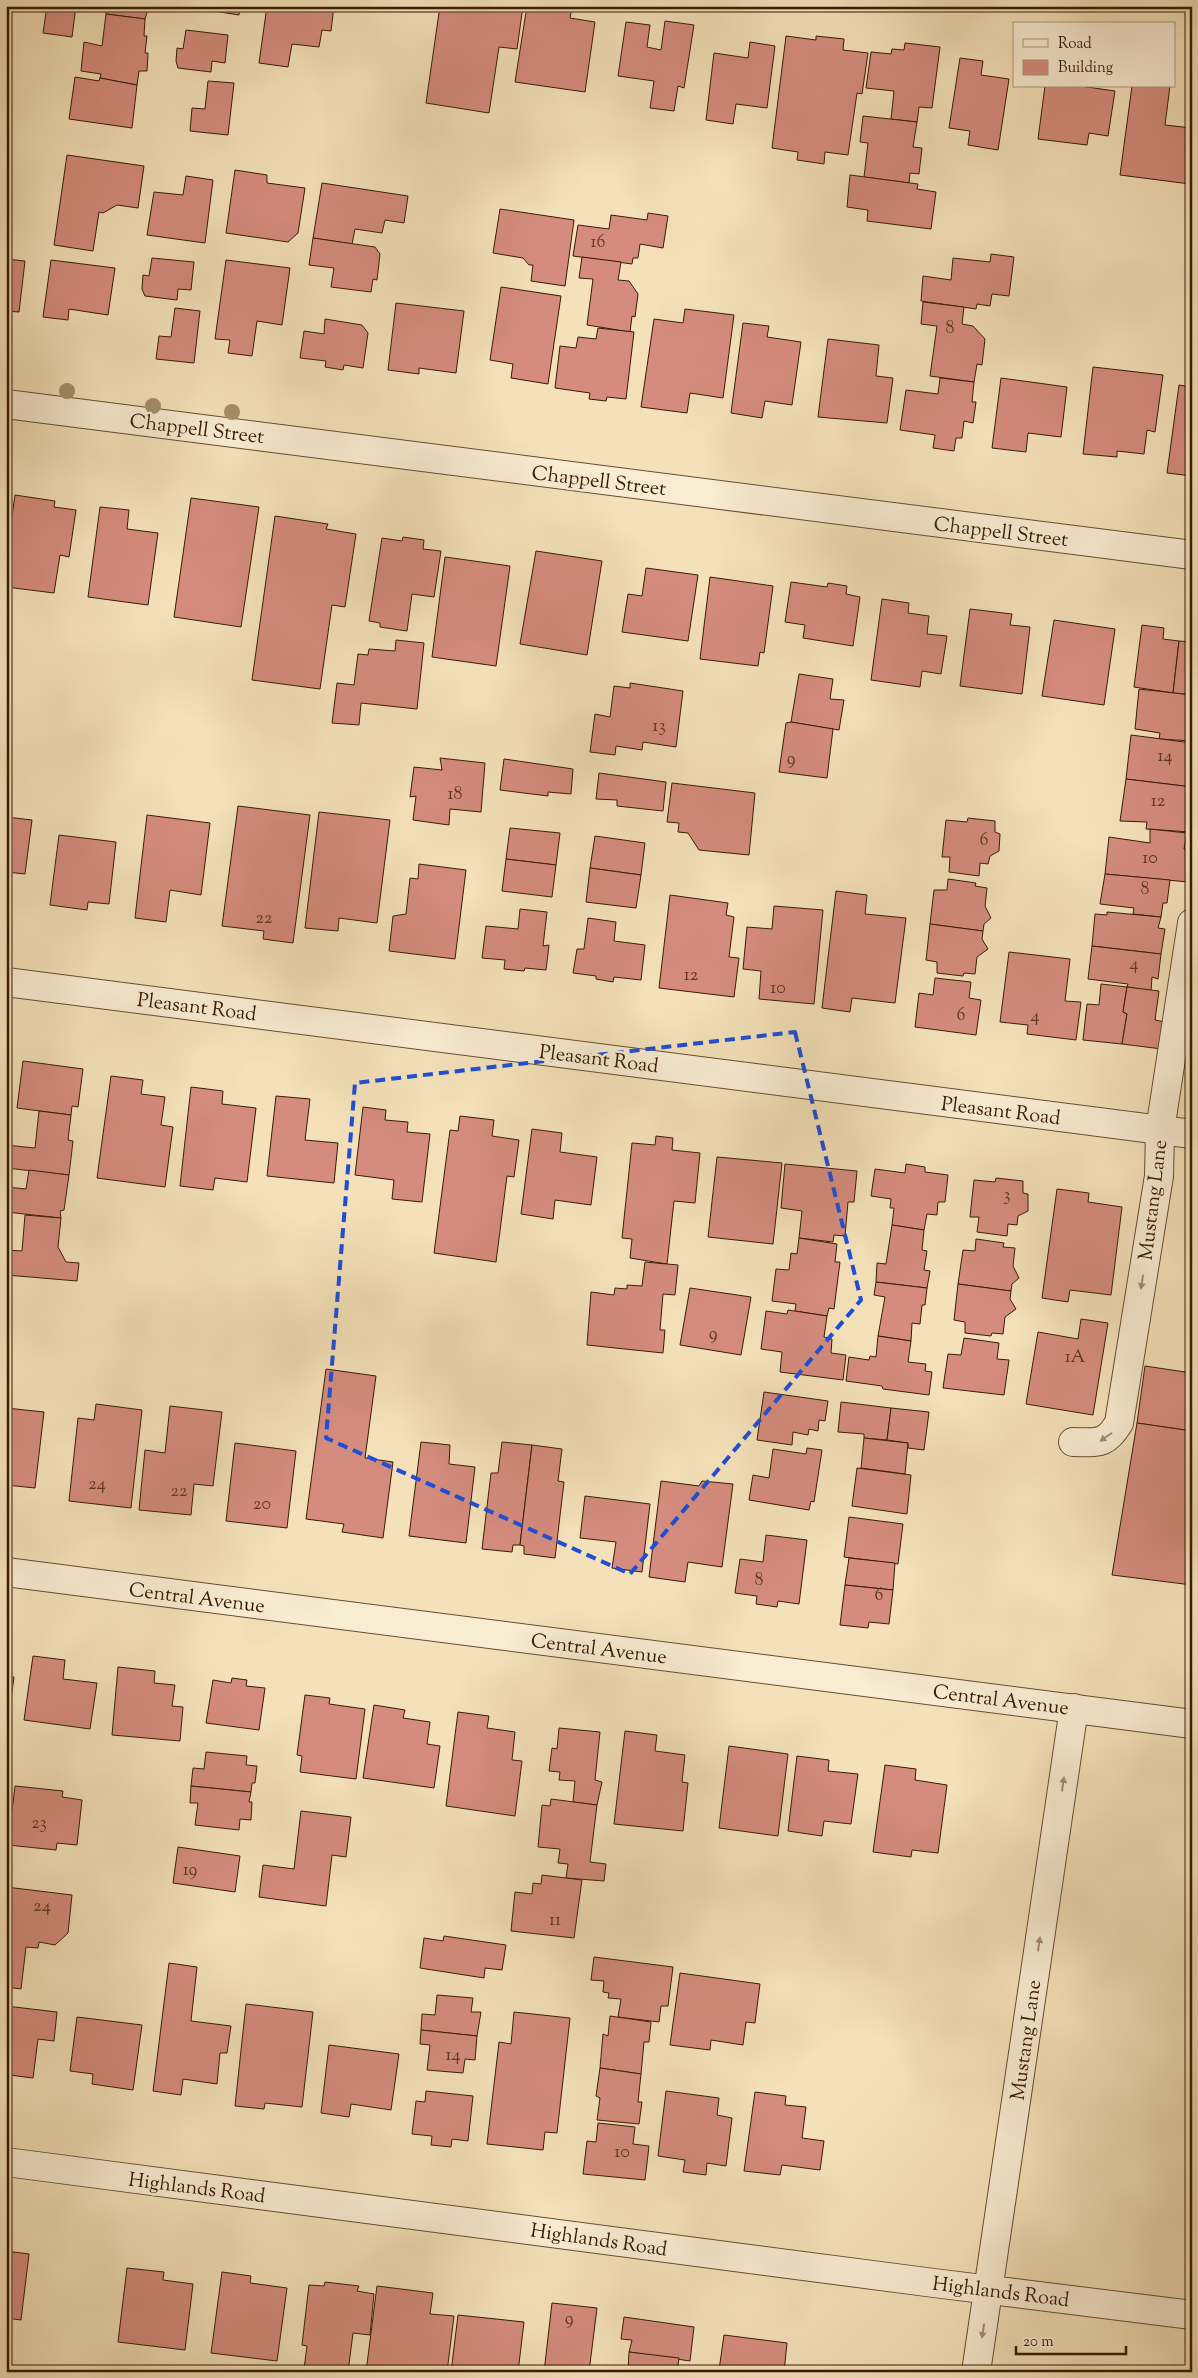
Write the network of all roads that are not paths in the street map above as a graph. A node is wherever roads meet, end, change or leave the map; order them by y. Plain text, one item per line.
1 (6, 404) edge
2 (1192, 555) edge
3 (1192, 923) edge
4 (6, 982) edge
5 (1160, 1130) junction
6 (1192, 1134) edge
7 (1073, 1442) dead end
8 (6, 1572) edge
9 (1074, 1708) junction
10 (1192, 1724) edge
11 (6, 2162) edge
12 (989, 2290) junction
13 (1192, 2314) edge
14 (976, 2372) edge

1 - 2 street, Chappell Street
3 - 5 street, Mustang Lane
4 - 5 street, Pleasant Road
5 - 6 street, Pleasant Road
5 -> 7 street, Mustang Lane
8 - 9 street, Central Avenue
9 - 10 street, Central Avenue
12 -> 9 street, Mustang Lane
11 - 12 street, Highlands Road
12 - 13 street, Highlands Road
12 -> 14 street, Mustang Lane

